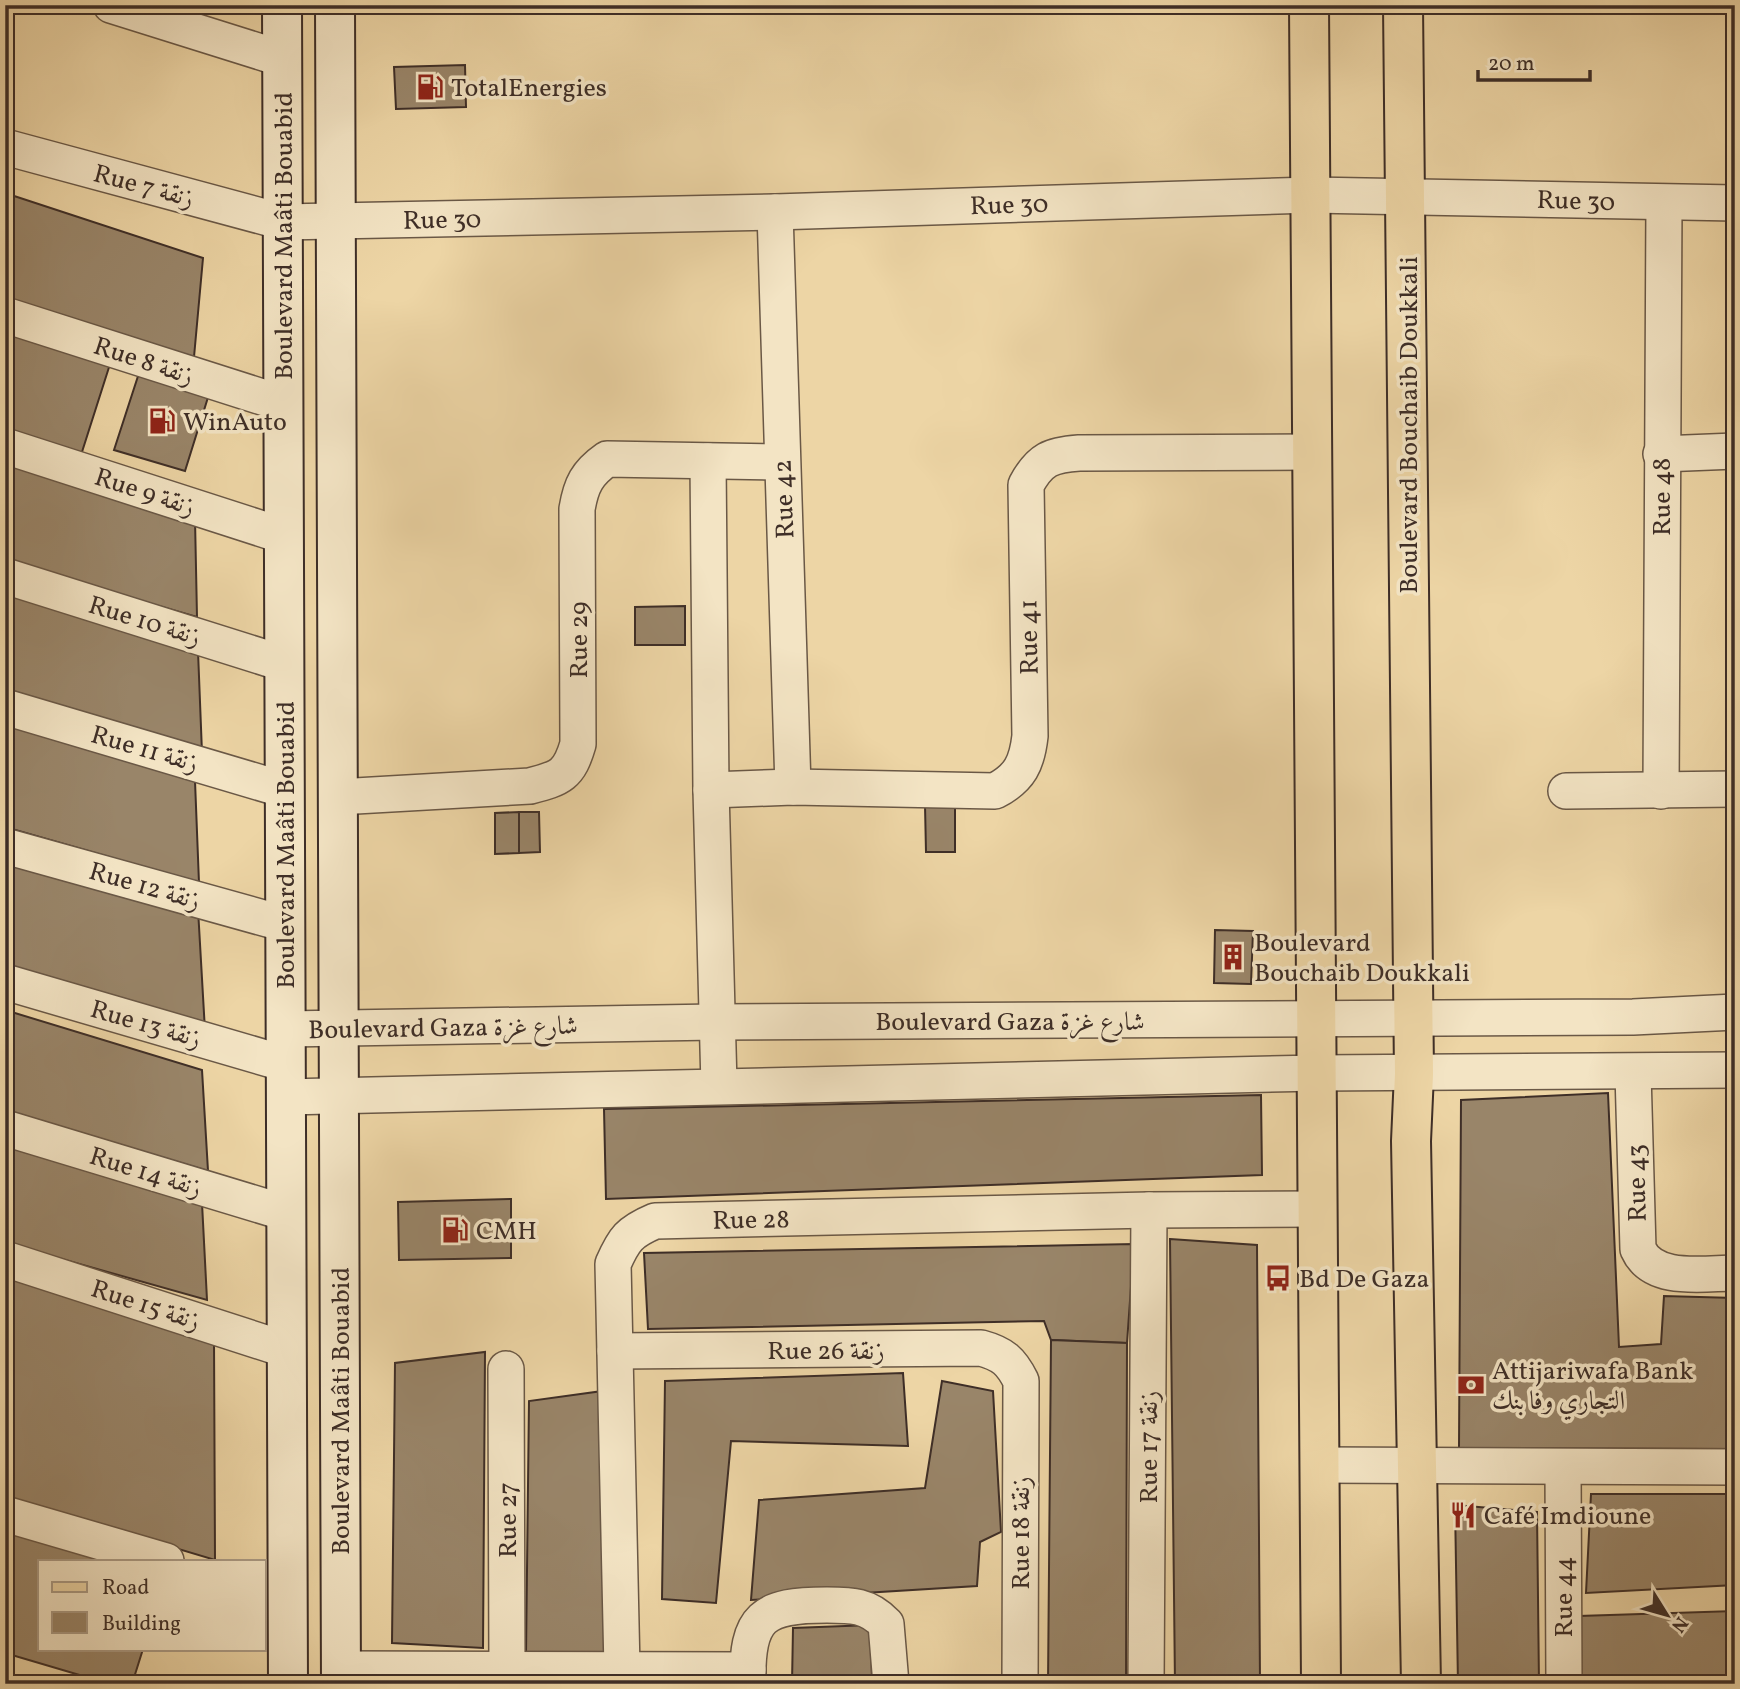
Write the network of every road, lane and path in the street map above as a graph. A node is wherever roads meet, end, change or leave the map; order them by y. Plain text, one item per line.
1 (111, 5) edge
2 (282, 5) edge
3 (335, 5) edge
4 (1309, 5) edge
5 (1403, 5) edge
6 (283, 59) junction
7 (5, 147) edge
8 (1311, 194) junction
9 (1406, 195) junction
10 (1664, 203) junction
11 (1735, 203) edge
12 (775, 212) junction
13 (336, 221) junction
14 (283, 222) junction
15 (5, 315) edge
16 (284, 404) junction
17 (5, 446) edge
18 (1312, 452) junction
19 (1735, 452) edge
20 (1661, 454) junction
21 (708, 461) junction
22 (781, 462) junction
23 (284, 536) junction
24 (5, 576) edge
25 (285, 664) junction
26 (5, 707) edge
27 (793, 787) junction
28 (1735, 789) edge
29 (285, 790) junction
30 (711, 790) junction
31 (1566, 791) dead end
32 (1661, 791) junction
33 (338, 797) junction
34 (5, 846) edge
35 (285, 924) junction
36 (5, 982) edge
37 (1735, 1012) edge
38 (1413, 1018) junction
39 (1319, 1020) junction
40 (715, 1022) junction
41 (339, 1028) junction
42 (286, 1063) junction
43 (1735, 1070) edge
44 (1318, 1073) junction
45 (1633, 1073) junction
46 (1414, 1074) junction
47 (719, 1084) junction
48 (339, 1095) junction
49 (5, 1128) edge
50 (1316, 1209) junction
51 (1149, 1210) junction
52 (286, 1213) junction
53 (5, 1259) edge
54 (1735, 1273) edge
55 (287, 1350) junction
56 (615, 1351) junction
57 (506, 1369) dead end
58 (1021, 1381) joint
59 (1418, 1464) junction
60 (1319, 1465) junction
61 (1735, 1467) edge
62 (1563, 1468) junction
63 (5, 1514) edge
64 (163, 1560) edge
65 (276, 1593) edge
66 (622, 1669) junction
67 (508, 1671) junction
68 (341, 1676) edge
69 (560, 1677) edge
70 (748, 1677) edge
71 (288, 1684) edge
72 (891, 1684) edge
73 (1020, 1684) edge
74 (1146, 1684) edge
75 (1321, 1684) edge
76 (1421, 1684) edge
77 (1564, 1684) edge

1 - 6 street
2 - 6 street, Boulevard Maâti Bouabid
3 - 13 street, Boulevard Maâti Bouabid
4 - 8 main road
5 - 9 main road, Boulevard Bouchaib Doukkali
6 - 14 street, Boulevard Maâti Bouabid
7 - 14 street, Rue 7 زنقة
8 - 9 street, Rue 30
8 - 12 street, Rue 30
8 - 18 main road
9 - 10 street, Rue 30
9 - 38 main road, Boulevard Bouchaib Doukkali
10 - 11 street, Rue 30
10 - 20 street, Rue 48
12 - 13 street, Rue 30
12 - 22 street, Rue 42
13 - 14 street, Rue 30
13 - 33 street, Boulevard Maâti Bouabid
14 - 16 street, Boulevard Maâti Bouabid
15 - 16 street, Rue 8 زنقة
16 - 23 street, Boulevard Maâti Bouabid
17 - 23 street, Rue 9 زنقة
18 - 27 street, Rue 41
18 - 39 main road
19 - 20 street
20 - 32 street, Rue 48
21 - 22 street, Rue 29
21 - 30 street
21 - 33 street, Rue 29
22 - 27 street, Rue 42
23 - 25 street, Boulevard Maâti Bouabid
24 - 25 street, Rue 10 زنقة
25 - 29 street, Boulevard Maâti Bouabid
26 - 29 street, Rue 11 زنقة
27 - 30 street, Rue 41
28 - 32 street
29 - 35 street, Boulevard Maâti Bouabid
30 - 40 street
31 - 32 street
33 - 41 street, Boulevard Maâti Bouabid
34 - 35 street, Rue 12 زنقة
35 - 42 street, Boulevard Maâti Bouabid
36 - 42 street, Rue 13 زنقة
37 - 38 street, Boulevard Gaza شارع غزة
38 - 39 street, Boulevard Gaza شارع غزة
38 - 46 main road, Boulevard Bouchaib Doukkali
39 - 40 street, Boulevard Gaza شارع غزة
39 - 44 main road
40 - 41 street, Boulevard Gaza شارع غزة
40 - 47 street
41 - 42 street, Boulevard Gaza شارع غزة
41 - 48 street, Boulevard Maâti Bouabid
42 - 48 street
42 - 52 street, Boulevard Maâti Bouabid
43 - 45 street
44 - 46 street
44 - 47 street
44 - 50 main road
45 - 46 street
45 - 54 street, Rue 43
46 - 59 main road, Boulevard Bouchaib Doukkali
47 - 48 street
48 - 68 street, Boulevard Maâti Bouabid
49 - 52 street, Rue 14 زنقة
50 - 51 street, Rue 28
50 - 60 main road
51 - 56 street, Rue 28
51 - 74 street, Rue 17 زنقة
52 - 55 street, Boulevard Maâti Bouabid
53 - 55 street, Rue 15 زنقة
55 - 65 street, Boulevard Maâti Bouabid
56 - 58 street, Rue 26 زنقة
56 - 66 street, Rue 28
57 - 67 street, Rue 27
58 - 73 street, Rue 18 زنقة
59 - 60 street
59 - 62 street
59 - 76 main road, Boulevard Bouchaib Doukkali
60 - 75 main road
61 - 62 street
62 - 77 street, Rue 44
63 - 64 street
65 - 71 street, Boulevard Maâti Bouabid
66 - 69 street
66 - 70 street
67 - 68 street
67 - 69 street
70 - 72 street

